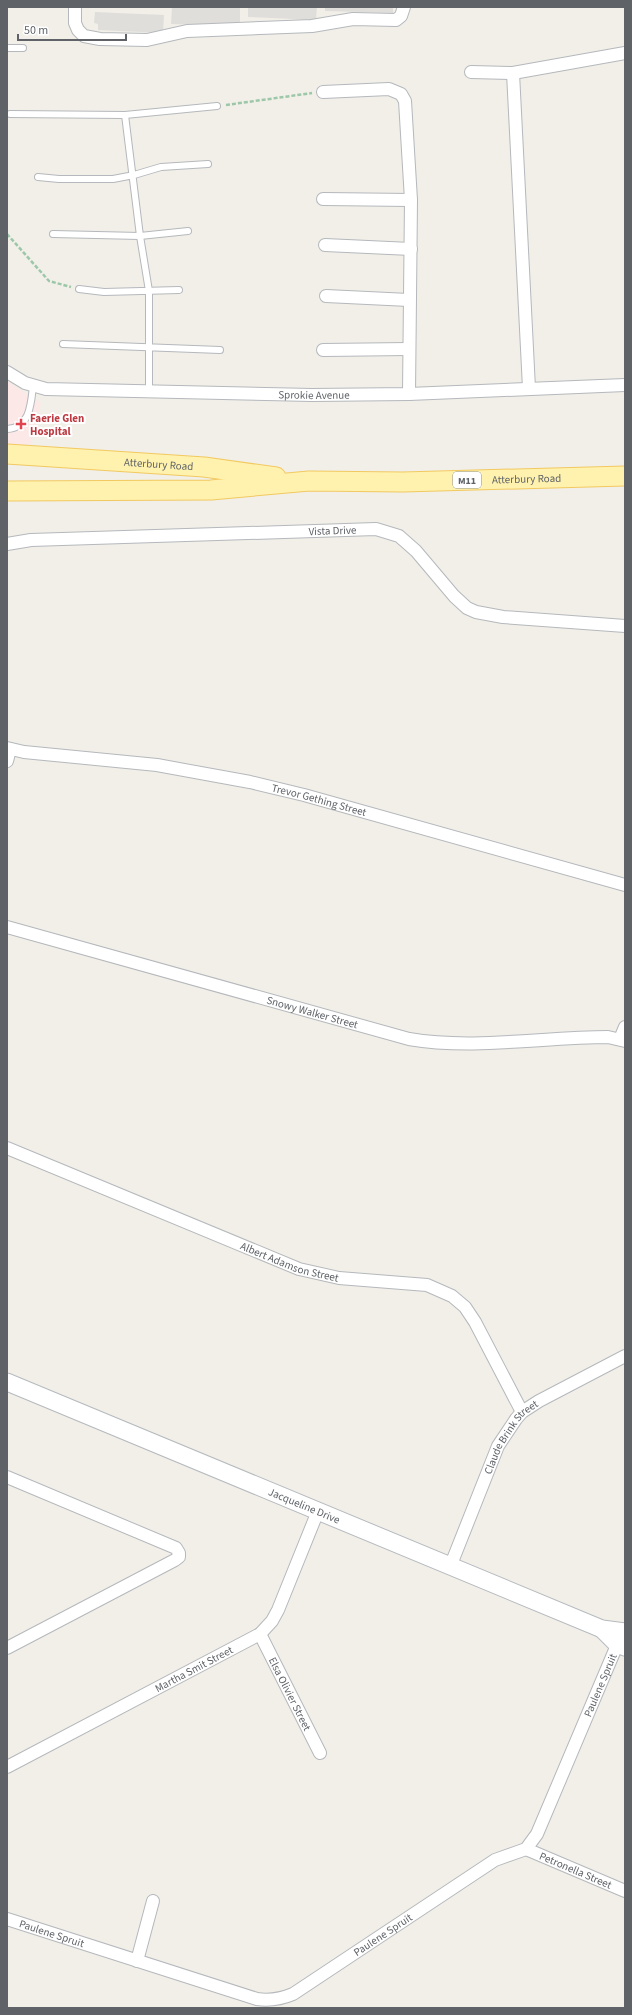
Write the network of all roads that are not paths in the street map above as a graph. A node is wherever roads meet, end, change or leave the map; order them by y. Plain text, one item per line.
1 (75, 7) edge
2 (404, 7) edge
3 (7, 48) edge
4 (23, 48) dead end
5 (625, 53) edge
6 (471, 72) dead end
7 (513, 73) junction
8 (323, 92) road end
9 (217, 106) road end
10 (10, 114) dead end
11 (125, 115) junction
12 (208, 164) dead end
13 (134, 175) junction
14 (38, 177) dead end
15 (323, 199) dead end
16 (410, 200) junction
17 (188, 231) dead end
18 (54, 234) dead end
19 (140, 236) junction
20 (325, 245) dead end
21 (411, 248) junction
22 (79, 289) road end
23 (179, 290) dead end
24 (149, 291) junction
25 (326, 296) dead end
26 (409, 300) junction
27 (63, 344) dead end
28 (150, 348) junction
29 (409, 349) junction
30 (220, 350) dead end
31 (323, 350) dead end
32 (7, 372) edge
33 (625, 385) edge
34 (33, 386) junction
35 (529, 388) junction
36 (149, 392) junction
37 (409, 394) junction
38 (7, 429) edge
39 (7, 454) edge
40 (625, 476) edge
41 (309, 481) junction
42 (7, 490) edge
43 (7, 544) edge
44 (625, 626) edge
45 (9, 748) edge
46 (7, 761) edge
47 (625, 886) edge
48 (7, 927) edge
49 (625, 1027) edge
50 (622, 1040) edge
51 (7, 1148) edge
52 (625, 1356) edge
53 (7, 1382) edge
54 (522, 1412) junction
55 (7, 1477) edge
56 (318, 1511) junction
57 (450, 1566) junction
58 (260, 1634) junction
59 (623, 1639) edge
60 (7, 1648) edge
61 (320, 1754) dead end
62 (7, 1767) edge
63 (526, 1849) junction
64 (625, 1891) edge
65 (153, 1900) dead end
66 (7, 1919) edge
67 (137, 1961) junction

1 - 2 street
3 - 4 lane
5 - 7 street
6 - 7 street
7 - 35 street
8 - 16 street
9 - 11 lane
10 - 11 lane
11 - 13 lane
12 - 13 lane
13 - 14 lane
13 - 19 lane
15 - 16 street
16 - 21 street
17 - 19 lane
18 - 19 lane
19 - 24 lane
20 - 21 street
21 - 26 street
22 - 24 lane
23 - 24 lane
24 - 28 lane
25 - 26 street
26 - 29 street
27 - 28 lane
28 - 30 lane
28 - 36 lane
29 - 31 street
29 - 37 street
32 - 34 street, Sprokie Avenue
33 - 35 street, Sprokie Avenue
34 - 36 street, Sprokie Avenue
34 - 38 lane
35 - 37 street, Sprokie Avenue
36 - 37 street, Sprokie Avenue
39 - 41 main road, Atterbury Road / M11
40 - 41 main road, Atterbury Road / M11
41 - 42 main road, Atterbury Road / M11
43 - 44 street, Vista Drive
45 - 46 street
45 - 47 street, Trevor Gething Street
48 - 50 street, Snowy Walker Street
49 - 50 street
51 - 54 street, Albert Adamson Street
52 - 54 street, Claude Brink Street
53 - 56 street, Jacqueline Drive
54 - 57 street, Claude Brink Street
55 - 60 street
56 - 57 street, Jacqueline Drive
56 - 58 street, Martha Smit Street
57 - 59 street, Jacqueline Drive
58 - 61 street, Elsa Olivier Street
58 - 62 street, Martha Smit Street
59 - 63 street, Paulene Spruit
63 - 64 street, Petronella Street
63 - 67 street, Paulene Spruit
65 - 67 street
66 - 67 street, Paulene Spruit

